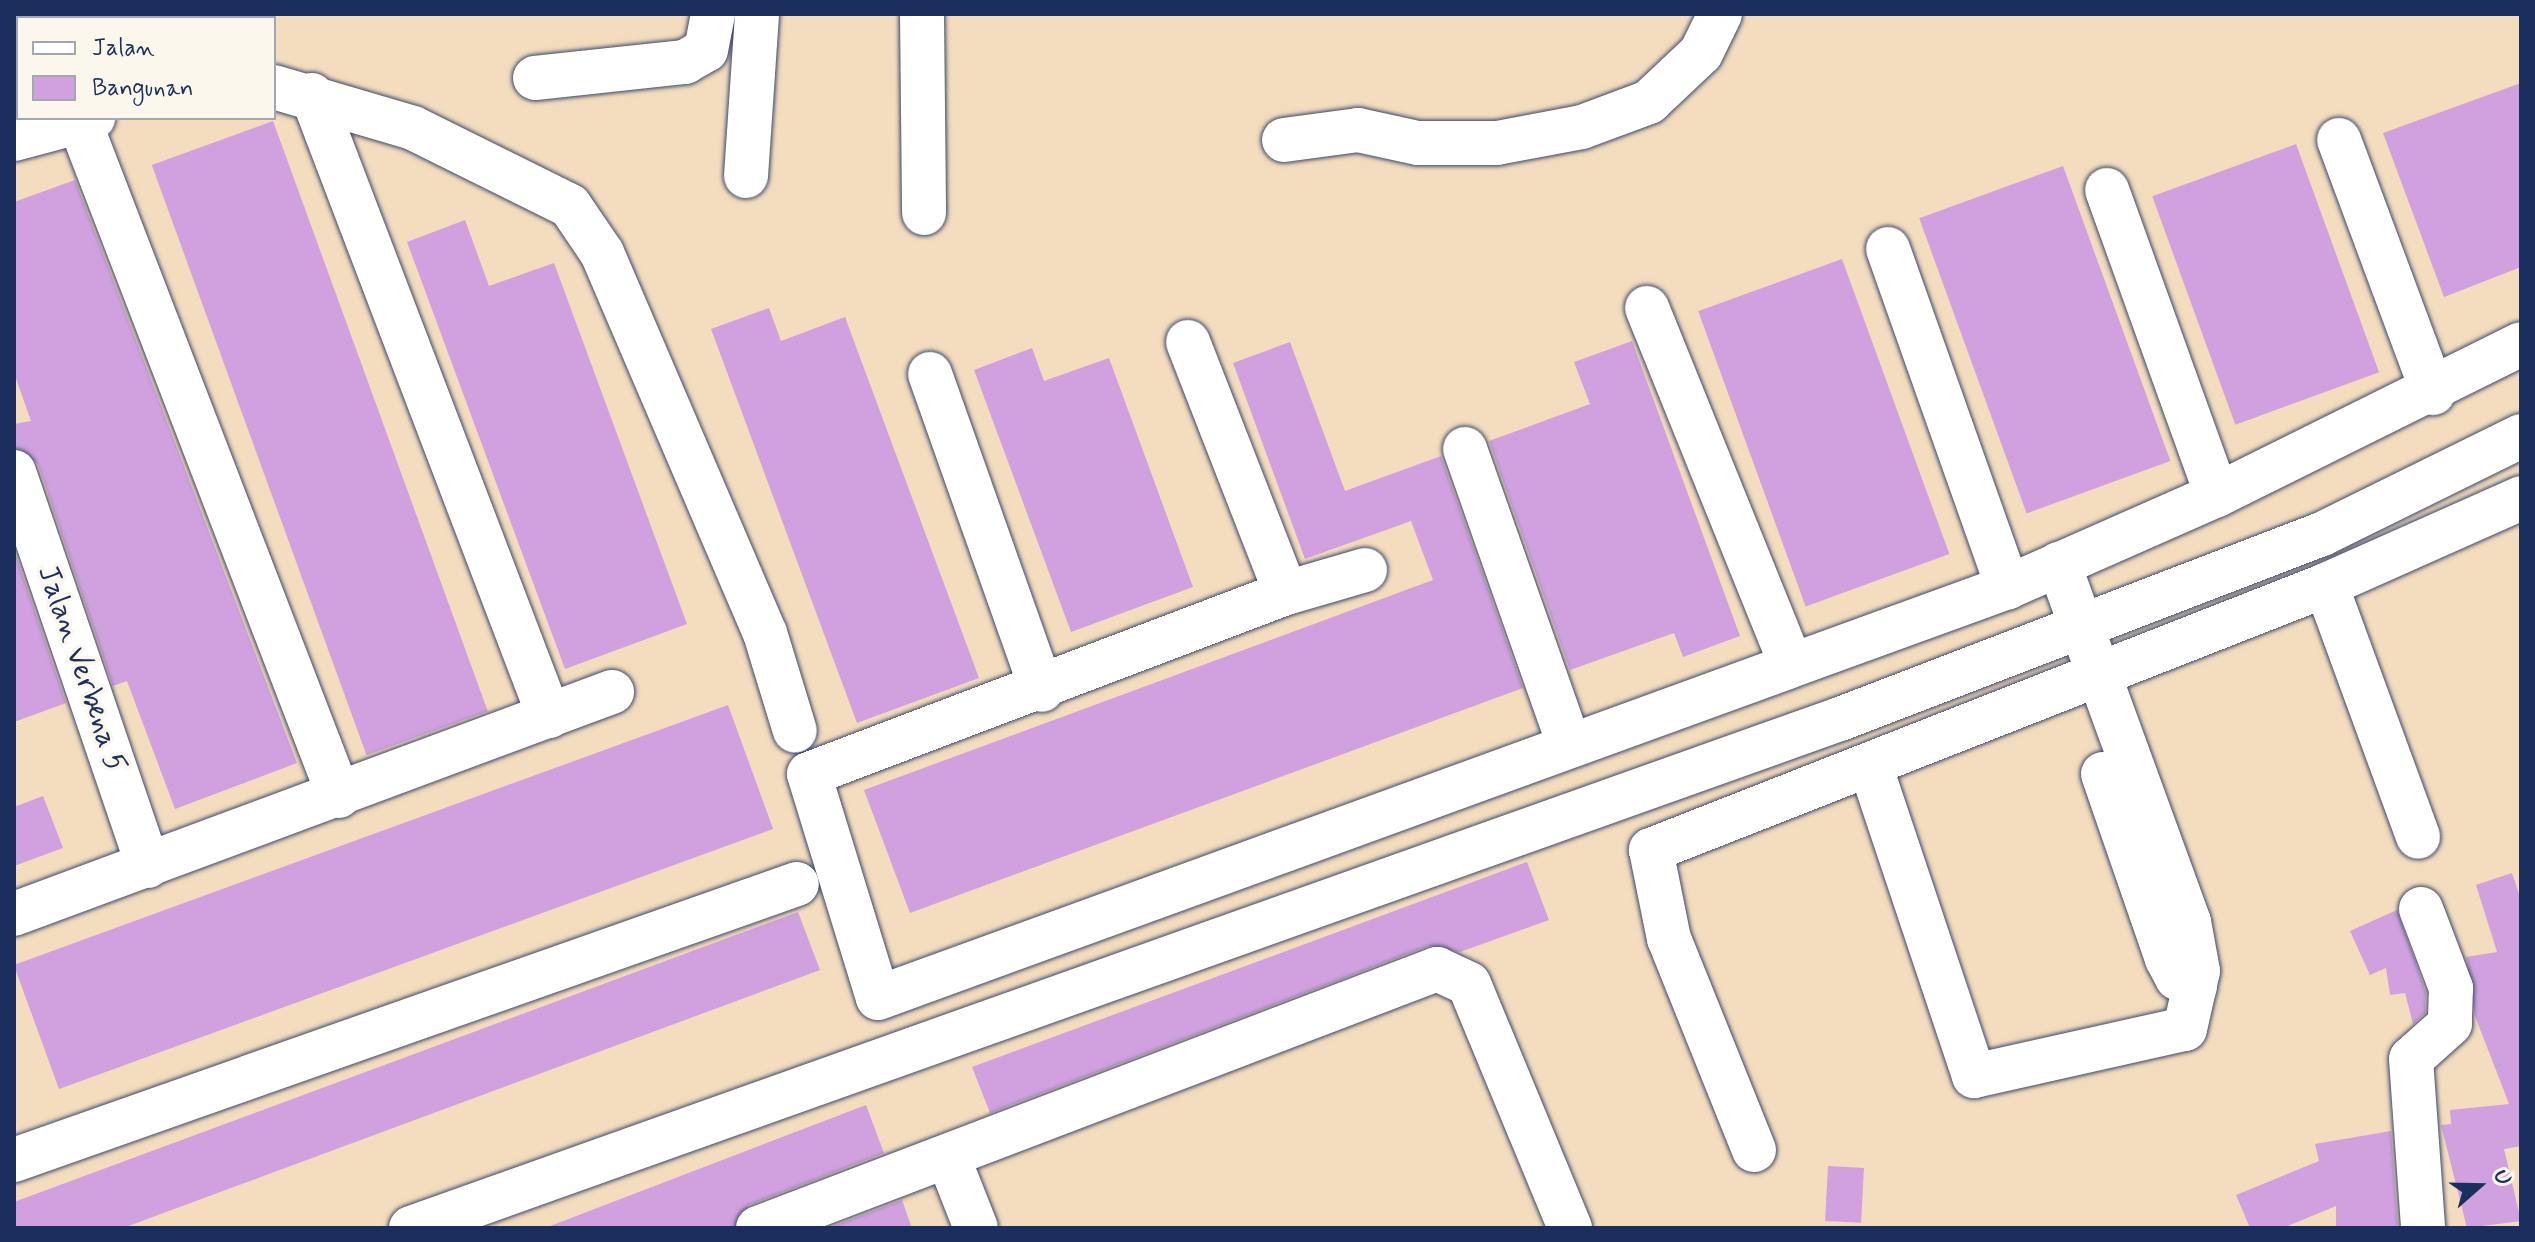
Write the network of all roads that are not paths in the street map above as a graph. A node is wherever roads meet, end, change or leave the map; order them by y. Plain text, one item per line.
1 (713, 14) edge
2 (757, 14) edge
3 (922, 14) edge
4 (1720, 14) edge
5 (535, 78) dead end
6 (293, 91) edge
7 (86, 120) edge
8 (17, 128) edge
9 (1284, 140) dead end
10 (2339, 140) dead end
11 (746, 176) dead end
12 (2107, 190) dead end
13 (924, 213) dead end
14 (1888, 249) dead end
15 (1647, 308) dead end
16 (1188, 342) dead end
17 (2521, 344) edge
18 (930, 374) dead end
19 (2433, 393) junction
20 (2521, 436) edge
21 (1465, 449) dead end
22 (14, 472) edge
23 (2217, 495) junction
24 (2521, 498) edge
25 (2059, 564) junction
26 (1365, 570) dead end
27 (2326, 585) junction
28 (2008, 587) junction
29 (1286, 593) junction
30 (2066, 630) junction
31 (1790, 662) junction
32 (2085, 680) junction
33 (1042, 690) junction
34 (612, 692) dead end
35 (549, 716) junction
36 (795, 731) dead end
37 (1568, 741) junction
38 (1870, 765) junction
39 (339, 796) junction
40 (2418, 837) dead end
41 (148, 866) junction
42 (797, 884) dead end
43 (2421, 909) dead end
44 (14, 914) edge
45 (1754, 1150) dead end
46 (948, 1157) junction
47 (14, 1160) edge
48 (411, 1228) edge
49 (758, 1228) edge
50 (976, 1228) edge
51 (1570, 1228) edge
52 (2423, 1228) edge

1 - 5 street
2 - 11 street
3 - 13 street
4 - 9 street
6 - 35 street
6 - 36 street
7 - 8 street
7 - 39 street
10 - 19 street
12 - 23 street
14 - 28 street
15 - 31 street
16 - 29 street
17 - 19 street
18 - 33 street
19 - 23 street
20 - 30 street
21 - 37 street
22 - 41 street, Jalan Verbena 5
23 - 25 street
24 - 27 street
25 - 28 street
25 - 30 street
26 - 29 street
27 - 32 street
27 - 40 street
28 - 31 street
29 - 33 street
30 - 32 street
30 - 48 street
31 - 37 street
32 - 38 street
32 - 38 street
33 - 37 street
34 - 35 street
35 - 39 street
38 - 45 street
39 - 41 street
41 - 44 street
42 - 47 street
43 - 52 street
46 - 49 street
46 - 50 street
46 - 51 street

